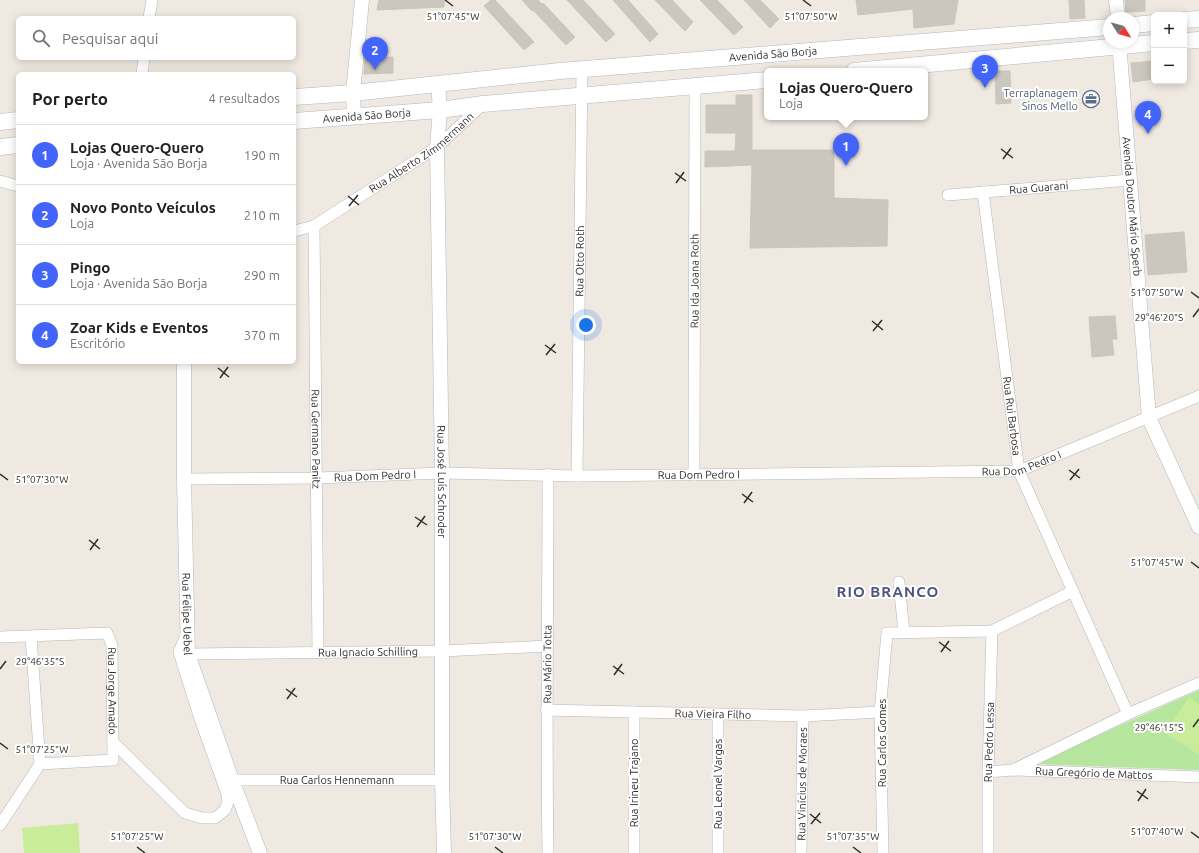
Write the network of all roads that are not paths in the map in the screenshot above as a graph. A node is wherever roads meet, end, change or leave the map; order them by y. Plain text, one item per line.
1 (152, 0) edge
2 (362, 0) edge
3 (1116, 0) edge
4 (1117, 12) edge
5 (149, 16) edge
6 (1199, 19) edge
7 (1187, 20) edge
8 (1151, 23) edge
9 (1139, 24) edge
10 (1103, 27) edge
11 (1199, 40) edge
12 (1187, 41) edge
13 (1139, 43) edge
14 (1151, 43) edge
15 (1103, 46) edge
16 (1119, 48) edge
17 (144, 60) edge
18 (883, 68) edge
19 (582, 70) junction
20 (142, 72) edge
21 (764, 80) edge
22 (438, 84) junction
23 (695, 87) junction
24 (353, 93) junction
25 (581, 95) junction
26 (296, 97) edge
27 (483, 104) junction
28 (440, 110) junction
29 (354, 116) junction
30 (16, 120) edge
31 (296, 121) edge
32 (0, 122) edge
33 (16, 145) edge
34 (437, 146) junction
35 (0, 147) edge
36 (1130, 180) junction
37 (0, 181) edge
38 (16, 185) edge
39 (982, 192) junction
40 (948, 195) dead end
41 (314, 226) junction
42 (296, 230) edge
43 (184, 364) edge
44 (1199, 396) edge
45 (1149, 418) junction
46 (1019, 472) junction
47 (442, 473) junction
48 (548, 474) junction
49 (694, 475) junction
50 (577, 476) junction
51 (317, 478) junction
52 (184, 480) junction
53 (1199, 527) edge
54 (899, 582) dead end
55 (1073, 591) junction
56 (992, 630) junction
57 (904, 632) junction
58 (187, 633) junction
59 (0, 637) edge
60 (31, 637) junction
61 (548, 646) junction
62 (318, 652) junction
63 (442, 652) junction
64 (188, 654) junction
65 (1199, 683) edge
66 (546, 710) junction
67 (634, 712) junction
68 (880, 712) junction
69 (718, 714) junction
70 (1128, 714) junction
71 (803, 716) junction
72 (113, 742) junction
73 (40, 764) junction
74 (1013, 770) junction
75 (988, 772) junction
76 (1199, 778) edge
77 (232, 780) junction
78 (442, 780) junction
79 (0, 825) edge
80 (260, 853) edge
81 (444, 853) edge
82 (548, 853) edge
83 (634, 853) edge
84 (718, 853) edge
85 (801, 853) edge
86 (883, 853) edge
87 (988, 853) edge

1 - 5 street
2 - 24 street
3 - 4 street
6 - 7 main road
8 - 9 main road
10 - 19 main road, Avenida São Borja
11 - 12 main road
13 - 14 main road
15 - 18 main road
16 - 36 street, Avenida Doutor Mário Sperb
17 - 20 street
19 - 22 main road, Avenida São Borja
19 - 25 street, Rua Otto Roth
21 - 23 main road, Avenida São Borja
22 - 24 main road, Avenida São Borja
22 - 28 street
23 - 25 main road, Avenida São Borja
23 - 49 street, Rua Ida Joana Roth
24 - 26 main road, Avenida São Borja
24 - 29 street
25 - 27 main road, Avenida São Borja
25 - 50 street, Rua Otto Roth
27 - 28 main road, Avenida São Borja
27 - 34 street, Rua Alberto Zimmermann
28 - 29 main road, Avenida São Borja
28 - 34 street, Rua José Luís Schroder
29 - 31 main road, Avenida São Borja
30 - 32 main road
33 - 35 main road
34 - 41 street, Rua Alberto Zimmermann
34 - 47 street, Rua José Luís Schroder
36 - 39 street, Rua Guarani
36 - 45 street, Avenida Doutor Mário Sperb
37 - 38 street
39 - 40 street, Rua Guarani
39 - 46 street, Rua Rui Barbosa
41 - 42 street, Rua Alberto Zimmermann
41 - 51 street, Rua Germano Panitz
43 - 52 street, Rua Felipe Uebel
44 - 45 street, Rua Dom Pedro I
45 - 46 street, Rua Dom Pedro I
45 - 53 street, Avenida Doutor Mário Sperb
46 - 49 street, Rua Dom Pedro I
46 - 55 street, Rua Rui Barbosa
47 - 48 street, Rua Dom Pedro I
47 - 51 street, Rua Dom Pedro I
47 - 63 street, Rua José Luís Schroder
48 - 50 street, Rua Dom Pedro I
48 - 61 street, Rua Mário Totta
49 - 50 street, Rua Dom Pedro I
51 - 52 street, Rua Dom Pedro I
51 - 62 street, Rua Germano Panitz
52 - 58 street, Rua Felipe Uebel
54 - 57 street
55 - 56 street
55 - 70 street, Rua Rui Barbosa
56 - 57 street
56 - 75 street, Rua Pedro Lessa
57 - 68 street, Rua Carlos Gomes
58 - 64 street, Rua Felipe Uebel
58 - 72 street
59 - 60 street, Rua Jorge Amado
60 - 72 street, Rua Jorge Amado
60 - 73 street
61 - 63 street, Rua Ignacio Schilling
61 - 66 street, Rua Mário Totta
62 - 63 street, Rua Ignacio Schilling
62 - 64 street, Rua Ignacio Schilling
63 - 78 street, Rua José Luís Schroder
64 - 77 street, Rua Felipe Uebel
65 - 70 street
66 - 67 street, Rua Vieira Filho
66 - 82 street, Rua Mário Totta
67 - 69 street, Rua Vieira Filho
67 - 83 street, Rua Irineu Trajano
68 - 71 street, Rua Vieira Filho
68 - 86 street, Rua Carlos Gomes
69 - 71 street, Rua Vieira Filho
69 - 84 street, Rua Leonel Vargas
70 - 74 street
71 - 85 street, Rua Vinícius de Moraes
72 - 73 street, Rua Jorge Amado
73 - 79 street
74 - 75 street, Rua Gregório de Mattos
74 - 76 street, Rua Gregório de Mattos
75 - 87 street, Rua Pedro Lessa
77 - 78 street, Rua Carlos Hennemann
77 - 80 street, Rua Felipe Uebel
78 - 81 street, Rua José Luís Schroder

